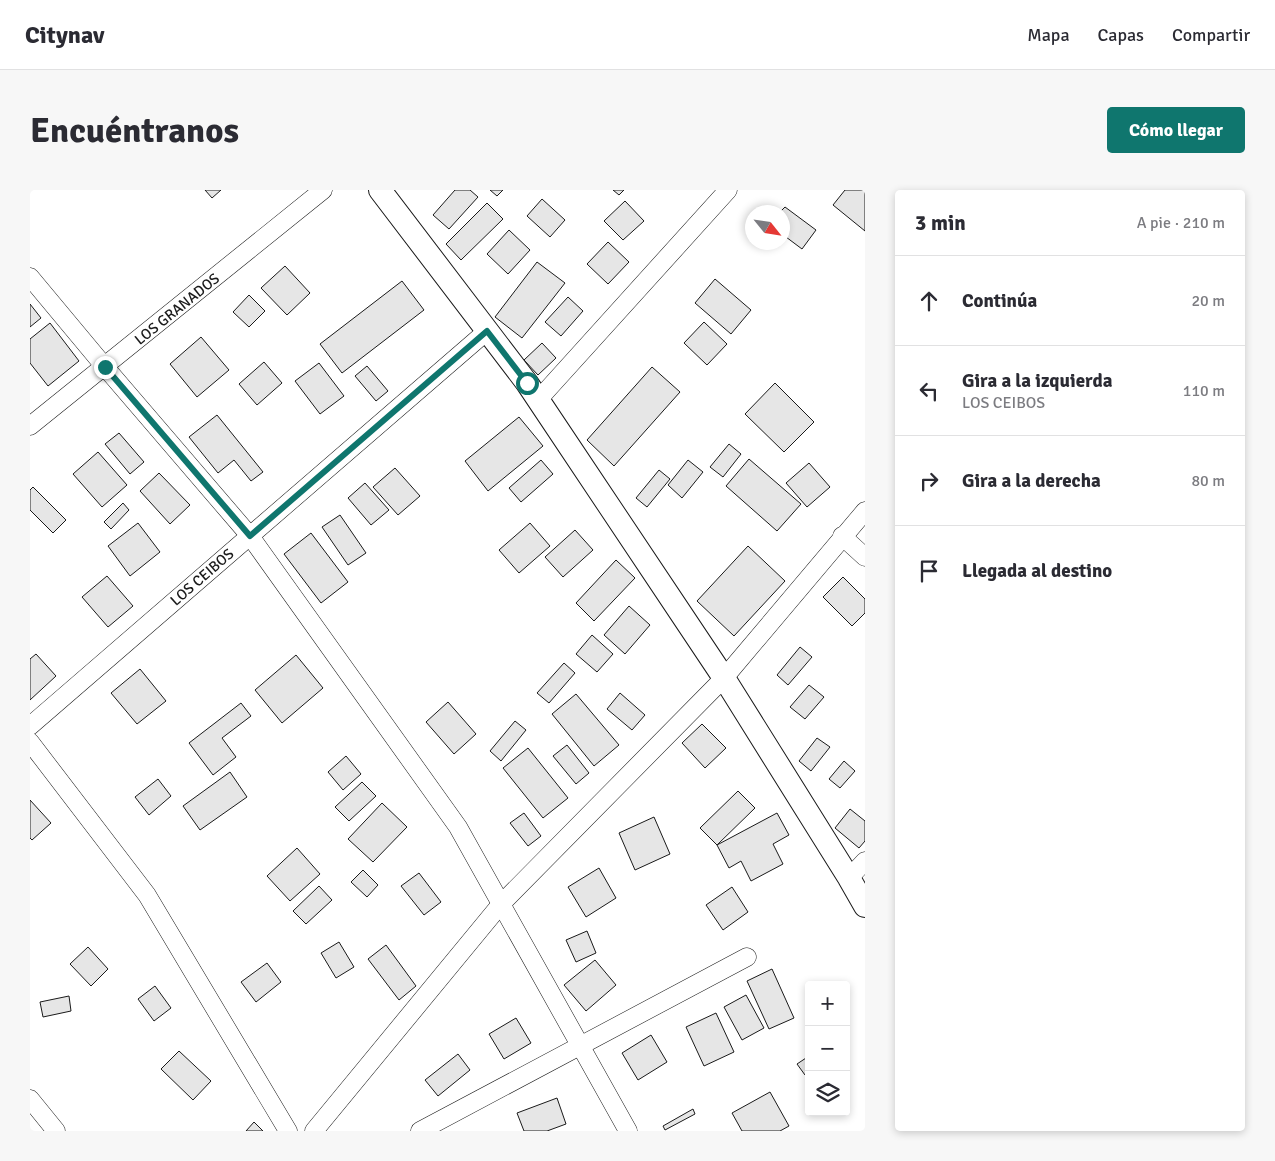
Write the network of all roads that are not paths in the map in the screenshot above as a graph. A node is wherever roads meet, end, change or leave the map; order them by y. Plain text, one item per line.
1 (324, 190) edge
2 (380, 190) edge
3 (728, 190) edge
4 (30, 277) edge
5 (487, 331) junction
6 (105, 367) junction
7 (538, 400) junction
8 (30, 426) edge
9 (865, 511) edge
10 (250, 536) junction
11 (842, 536) junction
12 (865, 557) edge
13 (724, 678) junction
14 (30, 726) edge
15 (30, 742) edge
16 (865, 861) edge
17 (849, 878) junction
18 (502, 904) junction
19 (865, 906) edge
20 (747, 957) dead end
21 (581, 1045) junction
22 (30, 1099) edge
23 (56, 1131) edge
24 (288, 1131) edge
25 (314, 1131) edge
26 (420, 1131) edge
27 (628, 1131) edge

1 - 6 street, LOS GRANADOS
2 - 5 street
3 - 7 street
4 - 6 street
5 - 7 street
5 - 10 street, LOS CEIBOS
6 - 8 street, LOS GRANADOS
6 - 10 street
7 - 13 street
9 - 11 street
10 - 14 street, LOS CEIBOS
10 - 18 street
11 - 12 street
11 - 13 street
13 - 17 street
13 - 18 street
15 - 24 street
16 - 17 street
17 - 19 street
18 - 21 street
18 - 25 street
20 - 21 street
21 - 26 street
21 - 27 street
22 - 23 street

